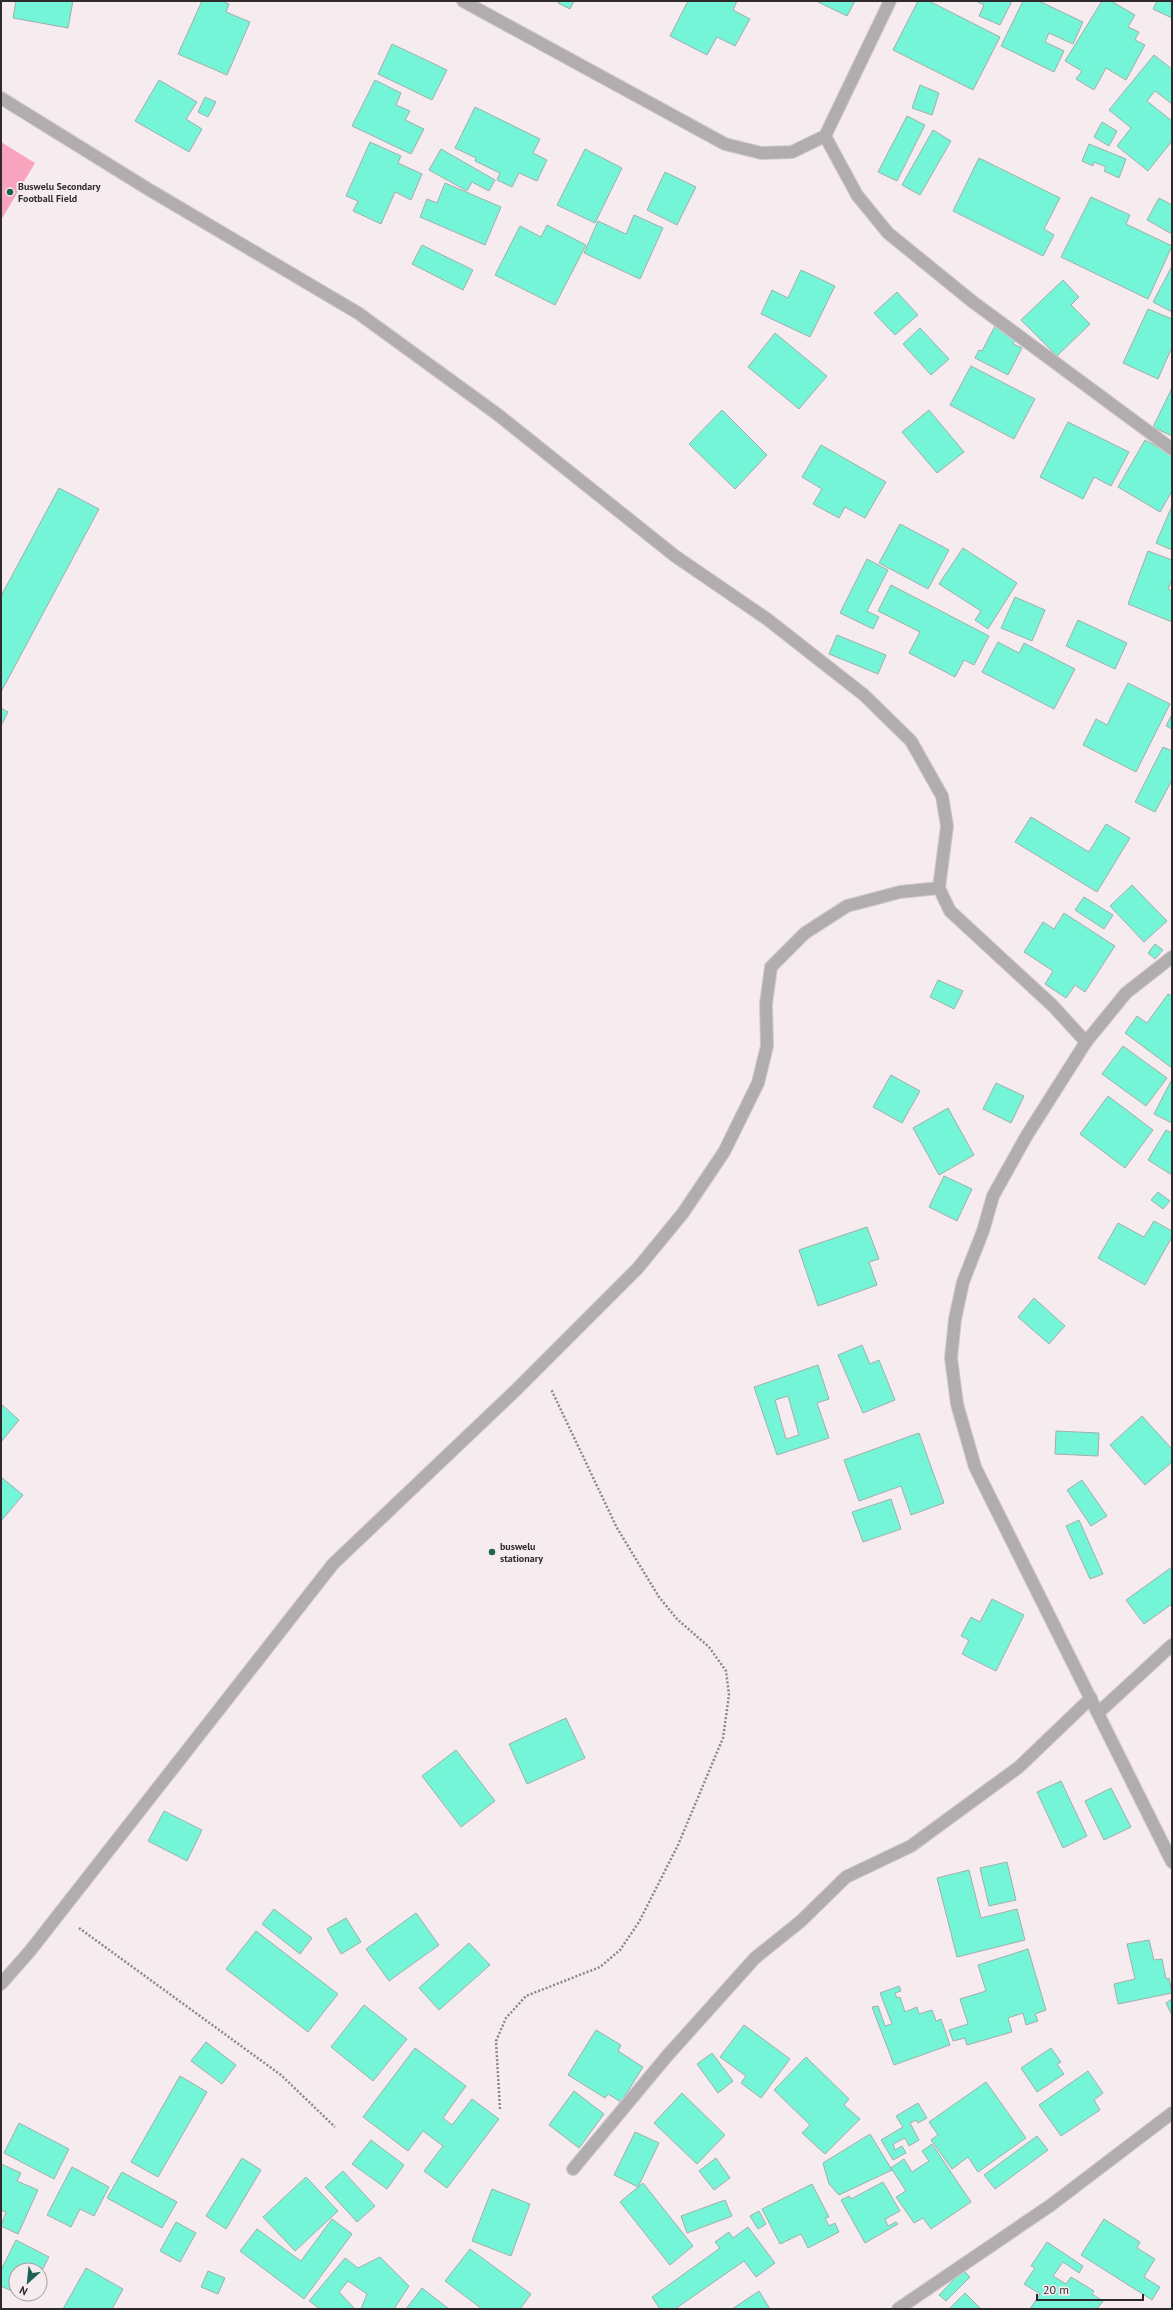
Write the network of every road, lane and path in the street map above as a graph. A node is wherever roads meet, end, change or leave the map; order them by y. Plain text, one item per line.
1 (462, 1) edge
2 (890, 1) edge
3 (1, 98) edge
4 (825, 136) junction
5 (1172, 449) edge
6 (939, 888) junction
7 (1172, 958) edge
8 (1086, 1042) junction
9 (540, 1366) junction
10 (1172, 1645) edge
11 (1090, 1698) junction
12 (1098, 1713) junction
13 (1172, 1862) edge
14 (59, 1913) junction
15 (1, 1984) edge
16 (500, 2109) dead end
17 (1172, 2113) edge
18 (335, 2127) dead end
19 (574, 2169) dead end
20 (898, 2309) edge

1 - 4 street
2 - 4 street
3 - 6 street
4 - 5 street
6 - 8 street
6 - 9 street
7 - 8 street
8 - 11 street
9 - 14 street
9 - 16 path
10 - 12 street
11 - 12 street
11 - 19 street
12 - 13 street
14 - 15 street
14 - 18 path
17 - 20 street

